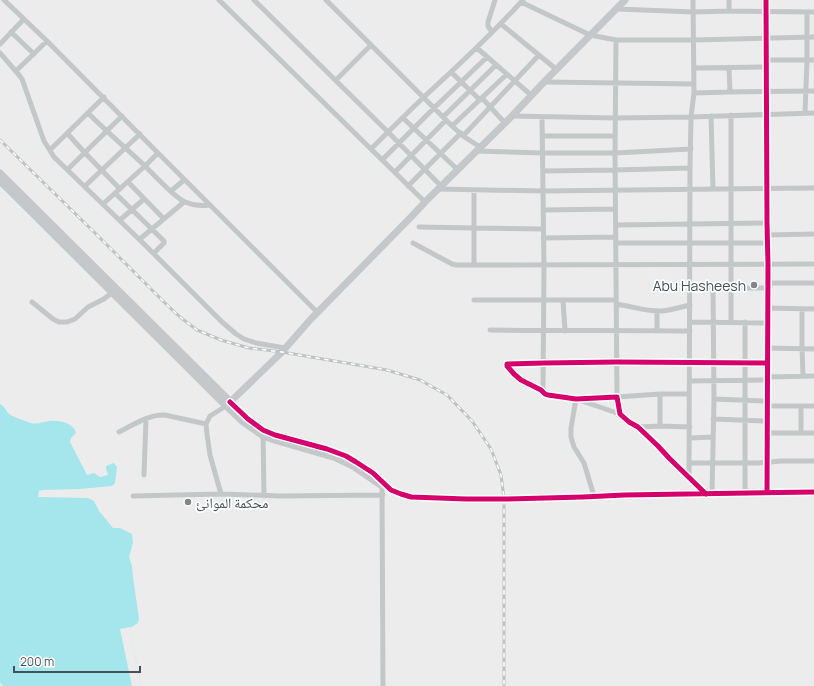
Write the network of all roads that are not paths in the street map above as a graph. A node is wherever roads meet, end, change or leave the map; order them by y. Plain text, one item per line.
1 (4, 0) edge
2 (219, 0) edge
3 (254, 0) edge
4 (326, 0) edge
5 (496, 0) edge
6 (625, 0) edge
7 (694, 0) edge
8 (730, 0) edge
9 (766, 0) edge
10 (522, 1) edge
11 (617, 9) junction
12 (729, 11) junction
13 (694, 12) junction
14 (766, 12) junction
15 (806, 12) junction
16 (814, 12) edge
17 (24, 19) junction
18 (501, 24) junction
19 (11, 32) junction
20 (492, 32) junction
21 (590, 35) junction
22 (807, 37) junction
23 (814, 37) edge
24 (766, 38) junction
25 (616, 40) junction
26 (694, 40) junction
27 (47, 41) junction
28 (0, 44) edge
29 (371, 45) junction
30 (477, 48) junction
31 (0, 53) edge
32 (34, 54) junction
33 (539, 55) junction
34 (487, 57) junction
35 (807, 60) junction
36 (814, 60) edge
37 (766, 64) junction
38 (496, 65) junction
39 (694, 68) junction
40 (729, 68) junction
41 (556, 69) junction
42 (16, 71) junction
43 (451, 72) junction
44 (506, 74) junction
45 (336, 80) junction
46 (515, 81) junction
47 (461, 82) junction
48 (544, 82) junction
49 (615, 83) junction
50 (694, 84) junction
51 (471, 91) junction
52 (806, 91) junction
53 (814, 91) edge
54 (730, 92) junction
55 (766, 92) junction
56 (694, 93) junction
57 (531, 95) junction
58 (424, 97) junction
59 (104, 98) junction
60 (481, 99) junction
61 (434, 108) junction
62 (490, 108) junction
63 (88, 112) junction
64 (806, 113) junction
65 (814, 113) edge
66 (766, 114) junction
67 (731, 115) junction
68 (122, 116) junction
69 (512, 116) junction
70 (711, 116) junction
71 (542, 117) junction
72 (691, 117) junction
73 (403, 118) junction
74 (445, 118) junction
75 (615, 118) junction
76 (505, 123) junction
77 (452, 126) junction
78 (414, 128) junction
79 (107, 131) junction
80 (388, 132) junction
81 (67, 133) junction
82 (140, 134) junction
83 (462, 135) junction
84 (542, 136) junction
85 (615, 136) junction
86 (426, 140) junction
87 (399, 143) junction
88 (126, 148) junction
89 (371, 149) junction
90 (478, 149) junction
91 (691, 149) junction
92 (50, 150) junction
93 (85, 153) junction
94 (158, 153) junction
95 (543, 153) junction
96 (615, 153) junction
97 (441, 154) junction
98 (411, 155) junction
99 (382, 160) junction
100 (145, 166) junction
101 (690, 168) junction
102 (68, 169) junction
103 (425, 169) junction
104 (102, 170) junction
105 (458, 170) junction
106 (615, 170) junction
107 (543, 171) junction
108 (395, 172) junction
109 (0, 173) edge
110 (184, 180) junction
111 (0, 181) edge
112 (128, 182) junction
113 (85, 186) junction
114 (408, 186) junction
115 (439, 187) junction
116 (732, 188) junction
117 (767, 188) junction
118 (814, 188) edge
119 (691, 189) junction
120 (713, 189) junction
121 (474, 190) junction
122 (615, 190) junction
123 (117, 191) junction
124 (171, 191) junction
125 (543, 191) junction
126 (144, 199) junction
127 (184, 202) junction
128 (425, 202) junction
129 (104, 204) junction
130 (210, 204) junction
131 (132, 209) junction
132 (615, 209) junction
133 (543, 210) junction
134 (164, 219) junction
135 (120, 220) junction
136 (766, 223) junction
137 (690, 224) junction
138 (732, 224) junction
139 (616, 225) junction
140 (419, 227) dead end
141 (474, 228) junction
142 (152, 229) junction
143 (543, 229) junction
144 (814, 234) edge
145 (767, 235) junction
146 (616, 237) junction
147 (543, 238) junction
148 (140, 239) junction
149 (413, 243) dead end
150 (616, 243) junction
151 (690, 243) junction
152 (731, 243) junction
153 (767, 243) junction
154 (154, 253) junction
155 (768, 264) junction
156 (814, 264) edge
157 (474, 265) junction
158 (616, 265) junction
159 (690, 265) junction
160 (731, 265) junction
161 (544, 266) junction
162 (814, 282) edge
163 (767, 285) junction
164 (690, 288) junction
165 (713, 288) junction
166 (732, 288) junction
167 (114, 290) junction
168 (474, 300) dead end
169 (544, 300) junction
170 (563, 300) junction
171 (32, 302) dead end
172 (616, 302) junction
173 (690, 304) junction
174 (767, 308) junction
175 (802, 309) junction
176 (814, 309) edge
177 (657, 311) junction
178 (318, 313) junction
179 (690, 322) junction
180 (713, 322) junction
181 (732, 322) junction
182 (745, 322) junction
183 (767, 323) junction
184 (490, 330) dead end
185 (616, 330) junction
186 (544, 331) junction
187 (565, 331) junction
188 (657, 331) junction
189 (690, 331) junction
190 (285, 348) junction
191 (767, 348) junction
192 (802, 348) junction
193 (814, 348) edge
194 (617, 362) junction
195 (689, 362) junction
196 (544, 363) junction
197 (714, 363) junction
198 (745, 363) junction
199 (767, 363) junction
200 (803, 376) junction
201 (814, 376) edge
202 (767, 378) junction
203 (689, 381) junction
204 (713, 381) junction
205 (745, 381) junction
206 (543, 391) junction
207 (660, 394) junction
208 (690, 394) junction
209 (617, 397) junction
210 (576, 399) junction
211 (714, 399) junction
212 (745, 400) junction
213 (228, 404) junction
214 (767, 404) junction
215 (801, 406) junction
216 (814, 406) edge
217 (620, 414) junction
218 (146, 419) junction
219 (713, 419) junction
220 (745, 420) junction
221 (767, 421) junction
222 (206, 424) junction
223 (660, 426) junction
224 (690, 427) junction
225 (638, 428) junction
226 (119, 432) dead end
227 (263, 433) junction
228 (802, 433) junction
229 (814, 433) edge
230 (767, 434) junction
231 (713, 437) junction
232 (690, 438) junction
233 (814, 461) edge
234 (767, 462) junction
235 (689, 463) junction
236 (713, 463) junction
237 (744, 463) junction
238 (144, 475) dead end
239 (689, 477) junction
240 (384, 486) junction
241 (767, 492) junction
242 (814, 492) edge
243 (745, 493) junction
244 (221, 494) junction
245 (709, 494) junction
246 (383, 495) junction
247 (133, 496) dead end
248 (264, 496) junction
249 (594, 496) junction
250 (383, 686) edge

1 - 17 street
2 - 89 street
3 - 45 street
4 - 29 street
5 - 20 street
6 - 11 street
7 - 13 street
8 - 12 street
9 - 14 street
10 - 18 street
10 - 21 street
11 - 13 street
11 - 21 street
12 - 13 street
12 - 14 street
13 - 26 street
14 - 15 street
14 - 24 street
15 - 16 street
15 - 22 street
17 - 19 street
17 - 27 street
18 - 20 street
18 - 33 street
19 - 28 street
19 - 32 street
20 - 30 street
21 - 25 street
21 - 41 street
22 - 23 street
22 - 24 street
22 - 35 street
24 - 26 street
24 - 37 street
25 - 26 street
25 - 49 street
26 - 39 street
27 - 32 street
27 - 59 street
29 - 45 street
29 - 58 street
30 - 34 street
30 - 43 street
31 - 42 street
32 - 42 street
33 - 41 street
33 - 46 street
34 - 38 street
34 - 47 street
35 - 36 street
35 - 37 street
35 - 52 street
37 - 40 street
37 - 55 street
38 - 44 street
38 - 51 street
39 - 40 street
39 - 50 street
40 - 54 street
41 - 48 street
42 - 92 street
43 - 47 street
43 - 58 street
44 - 46 street
44 - 60 street
45 - 80 street
46 - 57 street
46 - 62 street
47 - 51 street
47 - 61 street
48 - 49 street
48 - 57 street
49 - 50 street
49 - 75 street
50 - 56 street
51 - 60 street
51 - 74 street
52 - 53 street
52 - 55 street
52 - 64 street
54 - 55 street
54 - 56 street
55 - 66 street
56 - 72 street
57 - 69 street
58 - 61 street
58 - 73 street
59 - 63 street
59 - 68 street
60 - 62 street
60 - 77 street
61 - 74 street
61 - 78 street
62 - 76 street
62 - 83 street
63 - 79 street
63 - 81 street
64 - 65 street
64 - 66 street
66 - 67 street
66 - 117 street
67 - 70 street
67 - 116 street
68 - 79 street
68 - 82 street
69 - 71 street
69 - 76 street
70 - 72 street
70 - 120 street
71 - 75 street
71 - 84 street
72 - 75 street
72 - 91 street
73 - 78 street
73 - 80 street
74 - 77 street
74 - 86 street
75 - 85 street
76 - 90 street
77 - 83 street
78 - 86 street
78 - 87 street
79 - 88 street
79 - 93 street
80 - 87 street
80 - 89 street
81 - 92 street
81 - 93 street
82 - 88 street
82 - 94 street
83 - 90 street
83 - 97 street
84 - 85 street
84 - 95 street
85 - 96 street
86 - 97 street
86 - 98 street
87 - 98 street
87 - 99 street
88 - 100 street
88 - 104 street
89 - 99 street
90 - 95 street
90 - 105 street
91 - 96 street
91 - 101 street
92 - 102 street
93 - 102 street
93 - 104 street
94 - 100 street
94 - 110 street
95 - 96 street
95 - 107 street
96 - 106 street
97 - 103 street
97 - 105 street
98 - 103 street
98 - 108 street
99 - 108 street
100 - 112 street
100 - 124 street
101 - 106 street
101 - 119 street
102 - 113 street
103 - 114 street
103 - 115 street
104 - 113 street
104 - 123 street
105 - 115 street
106 - 107 street
106 - 122 street
107 - 125 street
108 - 114 street
109 - 167 street
110 - 124 street
110 - 130 street
111 - 167 street
112 - 123 street
112 - 126 street
113 - 129 street
114 - 128 street
115 - 121 street
115 - 128 street
116 - 117 street
116 - 120 street
116 - 138 street
117 - 118 street
117 - 136 street
119 - 120 street
119 - 122 street
119 - 137 street
121 - 125 street
121 - 141 street
122 - 125 street
122 - 132 street
123 - 129 street
123 - 131 street
124 - 127 street
125 - 133 street
126 - 131 street
126 - 134 street
127 - 130 street
127 - 134 street
128 - 178 street
129 - 135 street
130 - 178 street
131 - 135 street
131 - 142 street
132 - 133 street
132 - 139 street
133 - 143 street
134 - 142 street
135 - 148 street
136 - 138 street
136 - 145 street
137 - 138 street
137 - 139 street
137 - 151 street
138 - 152 street
139 - 146 street
140 - 141 street
141 - 143 street
141 - 157 street
142 - 148 street
142 - 154 street
143 - 147 street
144 - 145 street
145 - 153 street
146 - 147 street
146 - 150 street
147 - 161 street
148 - 154 street
149 - 157 street
150 - 151 street
150 - 158 street
151 - 152 street
151 - 159 street
152 - 153 street
152 - 160 street
153 - 155 street
154 - 190 street
155 - 156 street
155 - 160 street
155 - 163 street
157 - 161 street
158 - 159 street
158 - 161 street
158 - 172 street
159 - 160 street
159 - 164 street
160 - 166 street
161 - 169 street
162 - 163 street
163 - 166 street
163 - 174 street
164 - 165 street
164 - 173 street
165 - 166 street
165 - 180 street
166 - 181 street
167 - 171 street
167 - 213 street
168 - 169 street
169 - 170 street
169 - 186 street
170 - 172 street
170 - 187 street
172 - 177 street
172 - 185 street
173 - 177 street
173 - 179 street
174 - 175 street
174 - 183 street
175 - 176 street
175 - 192 street
177 - 188 street
178 - 190 street
179 - 180 street
179 - 189 street
180 - 181 street
180 - 197 street
181 - 182 street
182 - 183 street
182 - 198 street
183 - 191 street
184 - 186 street
185 - 187 street
185 - 188 street
185 - 194 street
186 - 187 street
186 - 196 street
188 - 189 street
189 - 195 street
190 - 213 street
191 - 192 street
191 - 199 street
192 - 193 street
192 - 200 street
194 - 195 street
194 - 196 street
194 - 209 street
195 - 197 street
195 - 203 street
196 - 206 street
196 - 206 street
197 - 198 street
197 - 204 street
198 - 199 street
198 - 205 street
199 - 202 street
200 - 201 street
200 - 202 street
202 - 205 street
202 - 214 street
203 - 204 street
203 - 208 street
204 - 205 street
204 - 211 street
205 - 212 street
206 - 210 street
207 - 208 street
207 - 209 street
207 - 223 street
208 - 224 street
209 - 210 street
209 - 217 street
210 - 217 street
210 - 249 street
211 - 212 street
211 - 219 street
212 - 214 street
212 - 220 street
213 - 222 street
213 - 227 street
214 - 215 street
214 - 221 street
215 - 216 street
215 - 228 street
217 - 225 street
218 - 222 street
218 - 226 street
218 - 238 street
219 - 220 street
219 - 231 street
220 - 221 street
220 - 237 street
221 - 230 street
222 - 244 street
223 - 224 street
223 - 225 street
224 - 232 street
225 - 239 street
227 - 240 street
227 - 248 street
228 - 229 street
228 - 230 street
230 - 234 street
231 - 232 street
231 - 236 street
232 - 235 street
233 - 234 street
234 - 237 street
234 - 241 street
235 - 236 street
235 - 239 street
236 - 237 street
236 - 245 street
237 - 243 street
239 - 245 street
240 - 246 street
240 - 249 street
241 - 242 street
241 - 243 street
243 - 245 street
244 - 247 street
244 - 248 street
245 - 249 street
246 - 248 street
246 - 250 street

